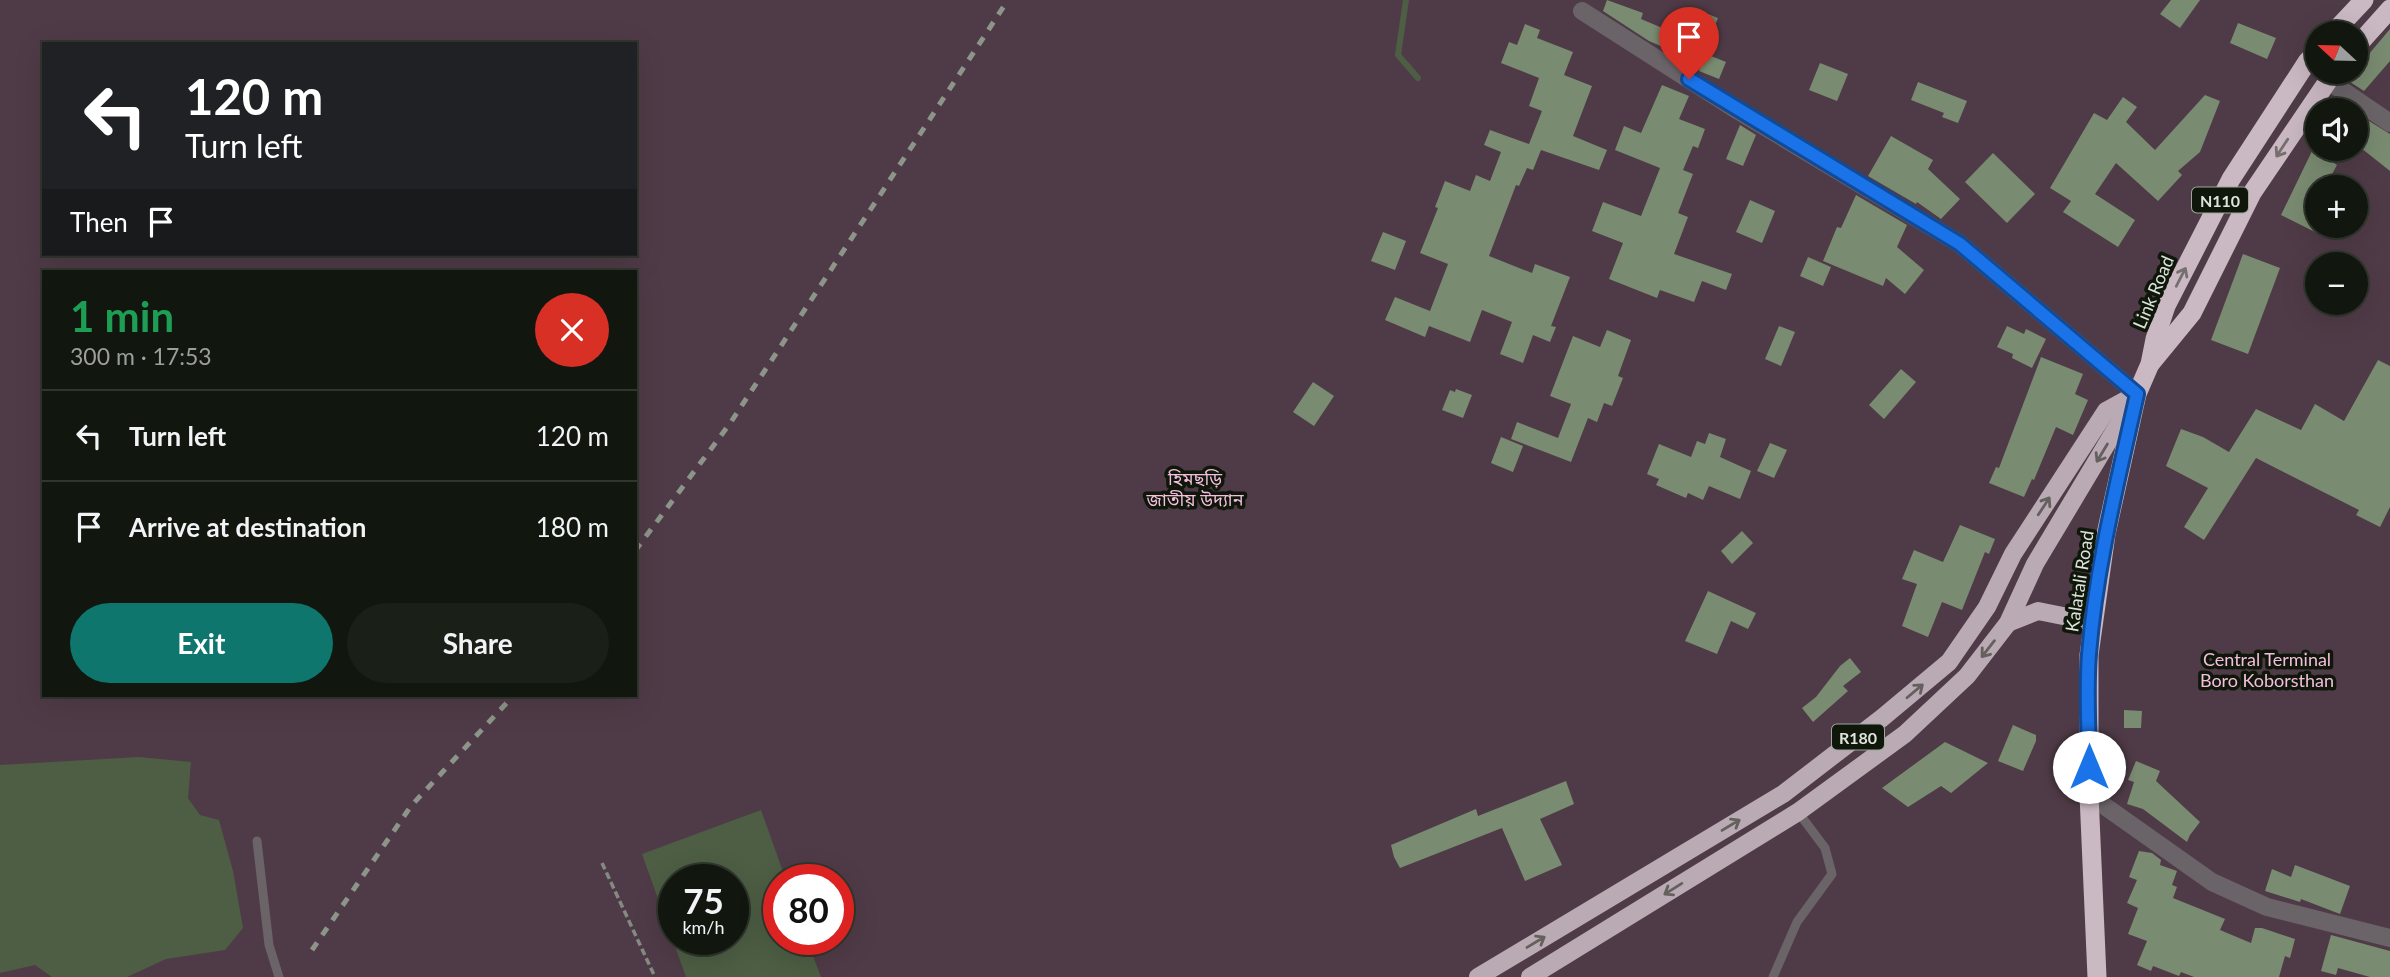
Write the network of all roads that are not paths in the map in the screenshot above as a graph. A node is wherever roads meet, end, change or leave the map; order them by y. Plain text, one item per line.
1 (2359, 2) edge
2 (2390, 9) edge
3 (1583, 11) dead end
4 (2343, 21) edge
5 (2368, 34) edge
6 (2305, 64) edge
7 (2325, 84) edge
8 (2340, 84) edge
9 (2390, 123) edge
10 (2150, 364) junction
11 (2137, 394) junction
12 (2093, 622) junction
13 (2008, 623) junction
14 (2089, 795) junction
15 (1798, 812) junction
16 (257, 841) dead end
17 (2390, 939) edge
18 (279, 977) edge
19 (1478, 977) edge
20 (1530, 977) edge
21 (1773, 977) edge
22 (2097, 977) edge

1 - 4 highway
2 - 5 highway
3 - 11 street
10 -> 6 highway, Link Road / N110
7 -> 10 highway, Link Road / N110
8 - 9 street
10 - 11 highway, Kalatali Road / N110
11 - 12 highway, Kalatali Road / N110
11 -> 13 main road, R180
19 -> 11 main road, R180
12 - 13 main road
12 - 14 highway, Kalatali Road / N110
13 -> 15 main road, R180
14 - 17 street
14 - 22 highway, Kalatali Road / N110
15 -> 20 main road, R180
15 - 21 lane
16 - 18 lane

